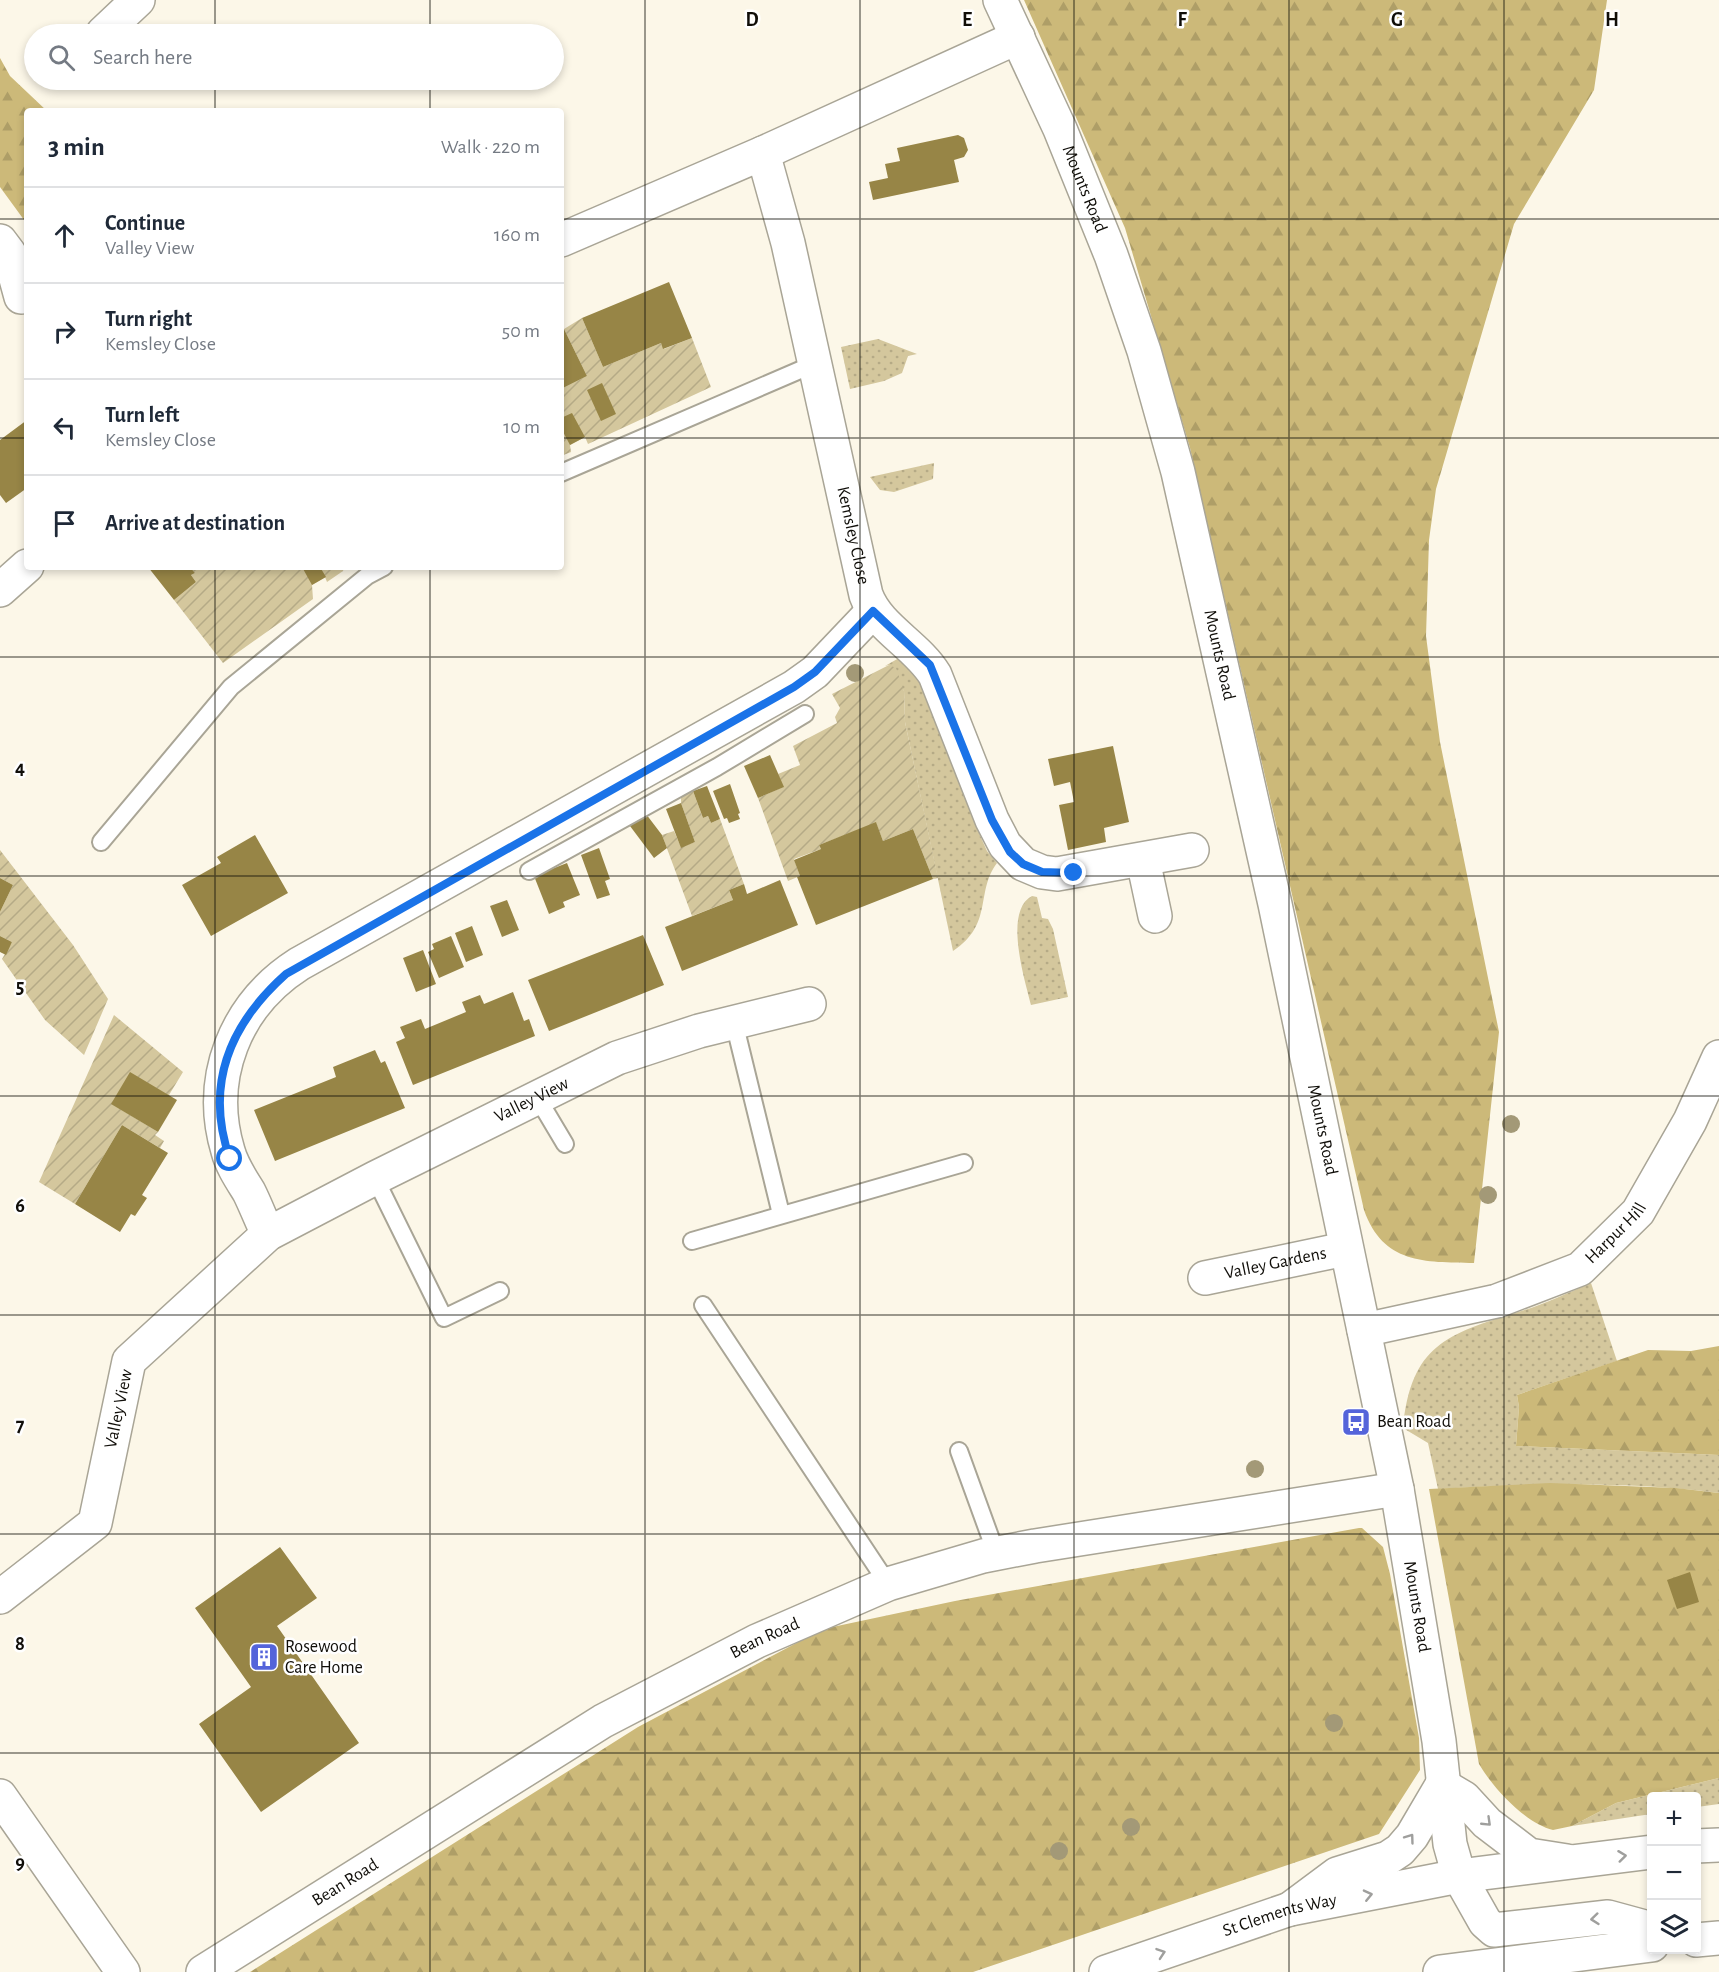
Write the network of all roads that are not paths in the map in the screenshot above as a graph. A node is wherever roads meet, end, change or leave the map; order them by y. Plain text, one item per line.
1 (138, 0) edge
2 (1000, 0) edge
3 (113, 24) edge
4 (1018, 37) junction
5 (763, 153) junction
6 (564, 239) edge
7 (0, 241) edge
8 (21, 297) dead end
9 (814, 364) junction
10 (564, 472) edge
11 (24, 569) edge
12 (378, 570) edge
13 (0, 590) edge
14 (873, 611) junction
15 (805, 714) dead end
16 (559, 836) junction
17 (101, 842) dead end
18 (1192, 850) dead end
19 (1143, 860) junction
20 (529, 871) dead end
21 (1155, 916) dead end
22 (809, 1004) dead end
23 (734, 1022) junction
24 (1719, 1057) edge
25 (537, 1097) junction
26 (565, 1144) dead end
27 (963, 1163) dead end
28 (375, 1178) junction
29 (781, 1214) junction
30 (268, 1234) junction
31 (692, 1241) dead end
32 (1345, 1249) junction
33 (1205, 1278) dead end
34 (500, 1291) dead end
35 (703, 1305) dead end
36 (1364, 1330) junction
37 (958, 1451) dead end
38 (1397, 1489) junction
39 (996, 1553) junction
40 (888, 1584) junction
41 (0, 1597) edge
42 (1442, 1785) junction
43 (0, 1796) edge
44 (1719, 1845) edge
45 (1701, 1846) edge
46 (1647, 1853) edge
47 (1577, 1862) junction
48 (1459, 1876) junction
49 (1290, 1909) junction
50 (1647, 1928) edge
51 (1719, 1938) edge
52 (1701, 1940) edge
53 (1647, 1946) edge
54 (123, 1972) edge
55 (203, 1972) edge
56 (1106, 1972) edge
57 (1440, 1972) edge

1 - 3 street
2 - 4 street, Mounts Road
4 - 5 street
4 - 32 street, Mounts Road
5 - 6 street
5 - 9 street, Kemsley Close
7 - 8 street
9 - 10 lane
9 - 14 street, Kemsley Close
11 - 13 street
12 - 17 lane
14 - 16 street
14 - 19 street, Kemsley Close
15 - 16 lane
16 - 20 lane
16 - 30 street
18 - 19 street, Kemsley Close
19 - 21 street
22 - 23 street, Valley View
23 - 25 street, Valley View
23 - 29 lane
24 - 36 street, Harpur Hill
25 - 26 lane
25 - 28 street, Valley View
27 - 29 lane
28 - 30 street, Valley View
28 - 34 lane
29 - 31 lane
30 - 41 street, Valley View
32 - 33 street, Valley Gardens
32 - 36 street, Mounts Road
35 - 40 lane
36 - 38 street, Mounts Road
37 - 39 lane
38 - 39 street, Bean Road
38 - 42 street, Mounts Road
39 - 40 street, Bean Road
40 - 55 street, Bean Road
42 -> 47 street
42 - 48 street, Mounts Road
49 -> 42 street
43 - 54 street
44 - 45 street
47 -> 46 street, St Clements Way
47 - 48 street, St Clements Way
49 -> 48 street, St Clements Way
50 -> 48 street
56 -> 49 street, St Clements Way
51 - 52 street
53 - 57 street

